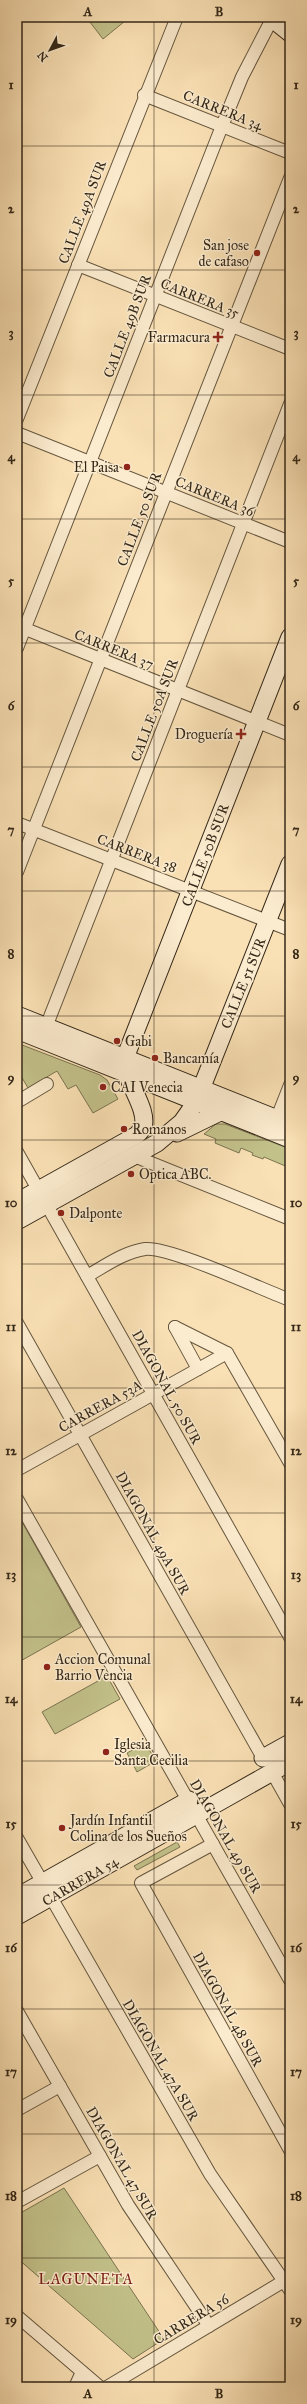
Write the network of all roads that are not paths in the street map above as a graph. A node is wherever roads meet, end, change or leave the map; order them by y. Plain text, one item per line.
1 (177, 17) edge
2 (271, 18) edge
3 (290, 33) edge
4 (144, 95) junction
5 (222, 126) junction
6 (290, 153) edge
7 (290, 178) edge
8 (78, 265) junction
9 (155, 296) junction
10 (232, 326) junction
11 (290, 349) edge
12 (290, 404) edge
13 (17, 420) edge
14 (17, 433) edge
15 (90, 462) junction
16 (166, 492) junction
17 (243, 523) junction
18 (290, 542) edge
19 (21, 627) edge
20 (290, 637) edge
21 (17, 648) edge
22 (100, 659) junction
23 (178, 690) junction
24 (257, 722) junction
25 (290, 735) edge
26 (17, 823) edge
27 (34, 829) junction
28 (112, 860) junction
29 (290, 864) edge
30 (17, 872) edge
31 (190, 891) junction
32 (268, 921) junction
33 (290, 930) edge
34 (17, 1016) edge
35 (46, 1027) junction
36 (17, 1030) edge
37 (126, 1066) junction
38 (47, 1084) dead end
39 (290, 1085) edge
40 (199, 1095) junction
41 (17, 1102) edge
42 (220, 1112) junction
43 (284, 1121) edge
44 (290, 1139) edge
45 (157, 1143) junction
46 (17, 1152) edge
47 (134, 1156) junction
48 (38, 1190) junction
49 (17, 1202) edge
50 (46, 1205) junction
51 (290, 1219) edge
52 (17, 1221) edge
53 (87, 1276) junction
54 (290, 1300) edge
55 (17, 1323) edge
56 (228, 1353) junction
57 (198, 1369) junction
58 (153, 1393) junction
59 (80, 1434) junction
60 (290, 1463) edge
61 (17, 1470) edge
62 (17, 1499) edge
63 (290, 1637) edge
64 (290, 1743) edge
65 (290, 1762) edge
66 (268, 1765) junction
67 (290, 1804) edge
68 (193, 1808) junction
69 (17, 1838) edge
70 (213, 1844) junction
71 (46, 1890) junction
72 (17, 1897) edge
73 (17, 1916) edge
74 (290, 1980) edge
75 (17, 2012) edge
76 (60, 2086) junction
77 (17, 2110) edge
78 (290, 2150) edge
79 (100, 2156) junction
80 (17, 2202) edge
81 (288, 2283) edge
82 (17, 2316) edge
83 (209, 2326) junction
84 (82, 2372) junction
85 (75, 2387) edge
86 (100, 2387) edge
87 (107, 2387) edge

1 - 4 street, CALLE 49A SUR
2 - 3 main road
2 - 5 street, CALLE 49B SUR
4 - 5 street, CARRERA 34
4 - 8 street, CALLE 49A SUR
5 - 6 street, CARRERA 34
5 - 9 street, CALLE 49B SUR
7 - 10 street, CALLE 50 SUR
8 - 9 street, CARRERA 35
8 - 13 street, CALLE 49A SUR
9 - 10 street, CARRERA 35
9 - 15 street, CALLE 49B SUR
10 - 11 street, CARRERA 35
10 - 16 street, CALLE 50 SUR
12 - 17 street, CALLE 50A SUR
14 - 15 street, CARRERA 36
15 - 16 street, CARRERA 36
15 - 19 street, CALLE 49B SUR
16 - 17 street, CARRERA 36
16 - 22 street, CALLE 50 SUR
17 - 18 street, CARRERA 36
17 - 23 street, CALLE 50A SUR
19 - 21 street, CALLE 49B SUR
19 - 22 street, CARRERA 37
20 - 24 main road, CALLE 50B SUR
22 - 23 street, CARRERA 37
22 - 27 street, CALLE 50 SUR
23 - 24 street, CARRERA 37
23 - 28 street, CALLE 50A SUR
24 - 25 street, CARRERA 37
24 - 31 main road, CALLE 50B SUR
26 - 27 street, CARRERA 38
27 - 28 street, CARRERA 38
27 - 30 street, CALLE 50 SUR
28 - 31 street, CARRERA 38
28 - 35 street, CALLE 50A SUR
29 - 32 main road, CALLE 51 SUR
31 - 32 street, CARRERA 38
31 - 37 main road, CALLE 50B SUR
32 - 33 street, CARRERA 38
32 - 40 main road, CALLE 51 SUR
34 - 35 main road
35 - 37 main road
36 - 37 main road
37 - 40 main road
37 - 48 main road
38 - 41 street
39 - 43 street
40 - 42 main road
40 - 43 main road
40 - 45 main road, CALLE 51 SUR
42 - 44 main road
42 - 45 main road
45 - 47 main road
46 - 48 street, DIAGONAL 50 SUR
47 - 50 main road
47 - 51 street
48 - 49 main road
48 - 50 street, DIAGONAL 50 SUR
50 - 52 main road
50 - 53 street, DIAGONAL 50 SUR
53 - 54 street
53 - 58 street, DIAGONAL 50 SUR
55 - 59 street, DIAGONAL 49A SUR
56 - 57 street, CARRERA 53A
56 - 57 street
56 - 60 street
57 - 58 street, CARRERA 53A
58 - 59 street, CARRERA 53A
58 - 63 street, DIAGONAL 50 SUR
59 - 61 street, CARRERA 53A
59 - 66 street, DIAGONAL 49A SUR
62 - 68 street, DIAGONAL 49 SUR
64 - 66 main road, CARRERA 54
65 - 66 main road, CARRERA 54
66 - 67 street, DIAGONAL 49A SUR
66 - 68 main road, CARRERA 54
68 - 70 street, DIAGONAL 49 SUR
68 - 71 main road, CARRERA 54
69 - 71 street, DIAGONAL 47A SUR
70 - 74 street, DIAGONAL 49 SUR
70 - 78 street, DIAGONAL 48 SUR
71 - 72 main road, CARRERA 54
71 - 73 main road, CARRERA 54
71 - 81 street, DIAGONAL 47A SUR
75 - 76 street, DIAGONAL 47 SUR
76 - 77 street
76 - 79 street, DIAGONAL 47 SUR
79 - 80 street
79 - 83 street, DIAGONAL 47 SUR
81 - 83 street, CARRERA 56
82 - 84 street
83 - 87 street, CARRERA 56
84 - 85 street
84 - 86 street

